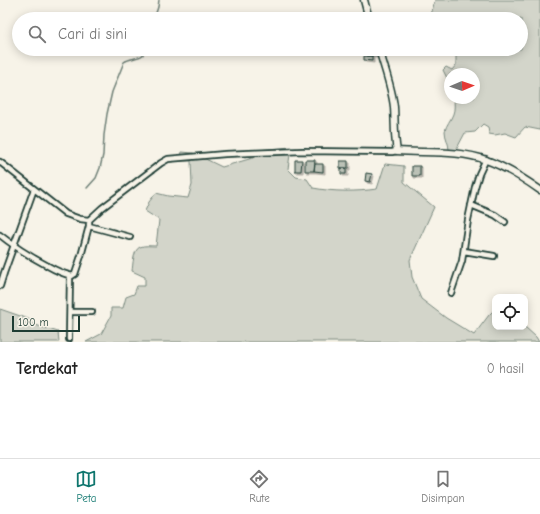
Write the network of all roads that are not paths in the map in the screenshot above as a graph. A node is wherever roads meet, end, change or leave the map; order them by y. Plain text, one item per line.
1 (364, 0) edge
2 (367, 12) edge
3 (381, 56) edge
4 (397, 151) junction
5 (486, 159) junction
6 (0, 162) edge
7 (34, 190) junction
8 (540, 190) edge
9 (471, 205) junction
10 (89, 220) junction
11 (505, 222) dead end
12 (89, 226) junction
13 (0, 235) edge
14 (130, 237) dead end
15 (14, 246) junction
16 (464, 251) junction
17 (494, 256) dead end
18 (70, 276) junction
19 (0, 286) edge
20 (452, 293) dead end
21 (70, 312) junction
22 (92, 312) dead end
23 (69, 339) dead end

1 - 2 main road
3 - 4 main road
4 - 5 main road
4 - 10 street
5 - 8 main road
5 - 9 street
6 - 7 street
7 - 10 street
7 - 15 street
9 - 11 street
9 - 16 street
10 - 12 street
12 - 14 street
12 - 18 street
13 - 15 street
15 - 18 street
15 - 19 street
16 - 17 street
16 - 20 street
18 - 21 street
21 - 22 street
21 - 23 street

